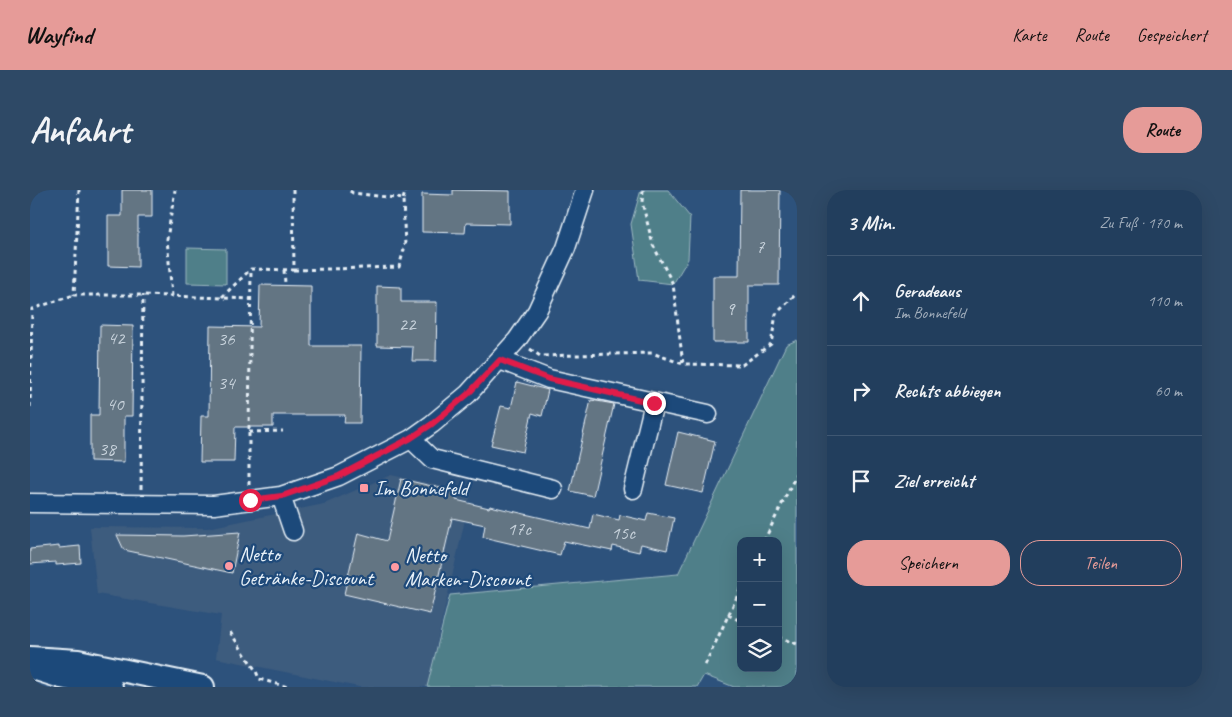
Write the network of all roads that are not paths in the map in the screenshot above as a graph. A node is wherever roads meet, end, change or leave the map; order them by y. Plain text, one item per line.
1 (585, 190) edge
2 (500, 360) junction
3 (654, 403) junction
4 (708, 414) dead end
5 (411, 438) junction
6 (553, 489) dead end
7 (633, 489) dead end
8 (282, 496) junction
9 (30, 503) edge
10 (293, 531) dead end
11 (30, 658) edge
12 (30, 667) edge
13 (111, 687) edge
14 (203, 687) edge

1 - 2 street
2 - 3 street
2 - 5 street
3 - 4 street
3 - 7 street
5 - 6 street
5 - 8 street
8 - 9 street
8 - 10 street
11 - 14 main road
12 - 13 main road

